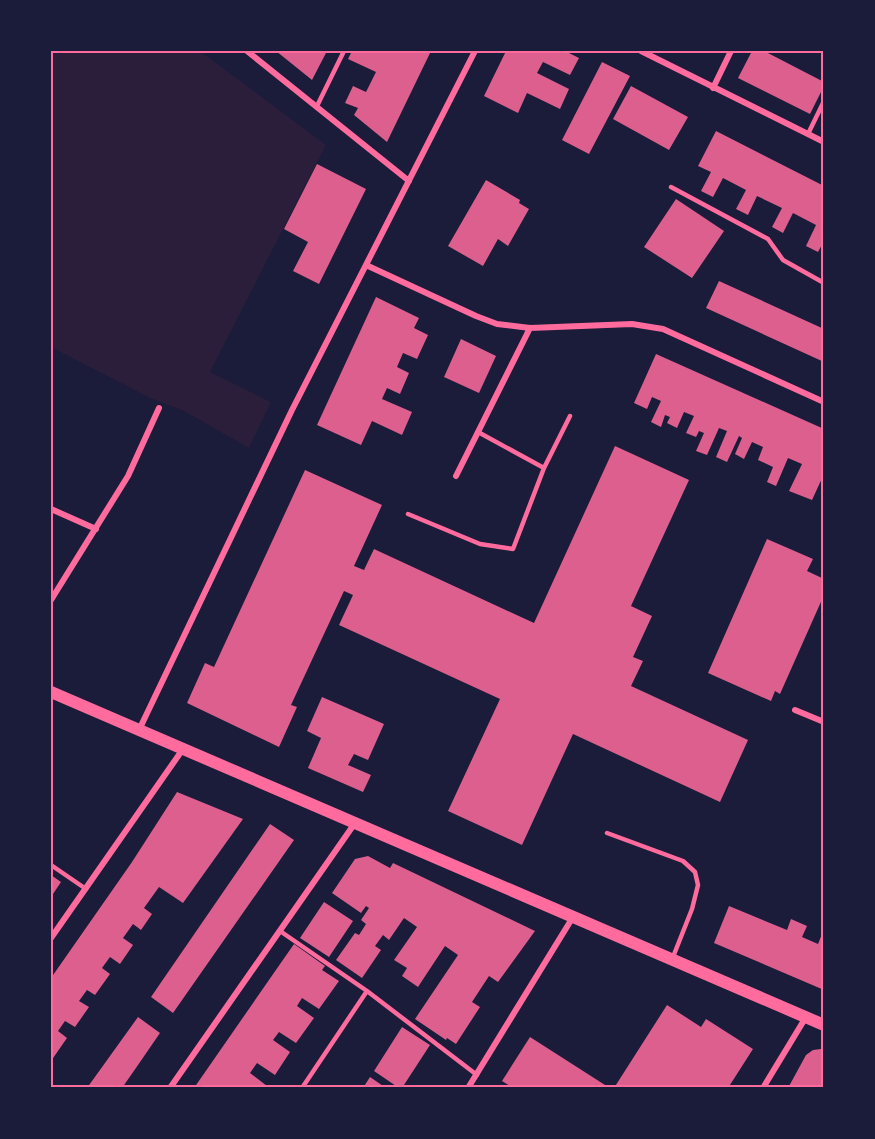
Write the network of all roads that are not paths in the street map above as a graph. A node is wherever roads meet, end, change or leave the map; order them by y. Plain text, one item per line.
1 (247, 51) edge
2 (344, 51) edge
3 (475, 51) edge
4 (640, 51) edge
5 (731, 51) edge
6 (713, 88) junction
7 (824, 101) edge
8 (317, 106) junction
9 (808, 134) junction
10 (824, 142) edge
11 (410, 181) junction
12 (671, 187) dead end
13 (366, 265) junction
14 (824, 283) edge
15 (530, 328) junction
16 (824, 402) edge
17 (159, 408) dead end
18 (570, 416) dead end
19 (478, 432) junction
20 (544, 468) junction
21 (456, 476) dead end
22 (51, 508) edge
23 (408, 514) dead end
24 (96, 529) junction
25 (51, 600) edge
26 (51, 692) edge
27 (795, 710) dead end
28 (823, 720) edge
29 (139, 730) junction
30 (183, 749) junction
31 (355, 824) junction
32 (607, 832) dead end
33 (51, 865) edge
34 (86, 889) junction
35 (573, 917) junction
36 (280, 931) junction
37 (51, 938) edge
38 (672, 960) junction
39 (367, 991) junction
40 (806, 1017) junction
41 (824, 1025) edge
42 (477, 1075) junction
43 (170, 1088) edge
44 (302, 1088) edge
45 (468, 1088) edge
46 (763, 1088) edge

1 - 8 street
2 - 8 lane
3 - 11 street
4 - 6 street
5 - 6 street
6 - 9 street
7 - 9 lane
8 - 11 street
9 - 10 street
11 - 13 street
12 - 14 lane
13 - 15 street
13 - 29 street
15 - 16 street
15 - 19 street
17 - 24 street
18 - 20 lane
19 - 20 lane
19 - 21 street
20 - 23 lane
22 - 24 street
24 - 25 street
26 - 29 main road
27 - 28 street
29 - 30 main road
30 - 31 main road
30 - 34 street
31 - 35 main road
31 - 36 street
32 - 38 lane
33 - 34 lane
34 - 37 street
35 - 38 main road
35 - 42 street
36 - 39 lane
36 - 43 street
38 - 40 main road
39 - 42 lane
39 - 44 lane
40 - 41 main road
40 - 46 street
42 - 45 street

